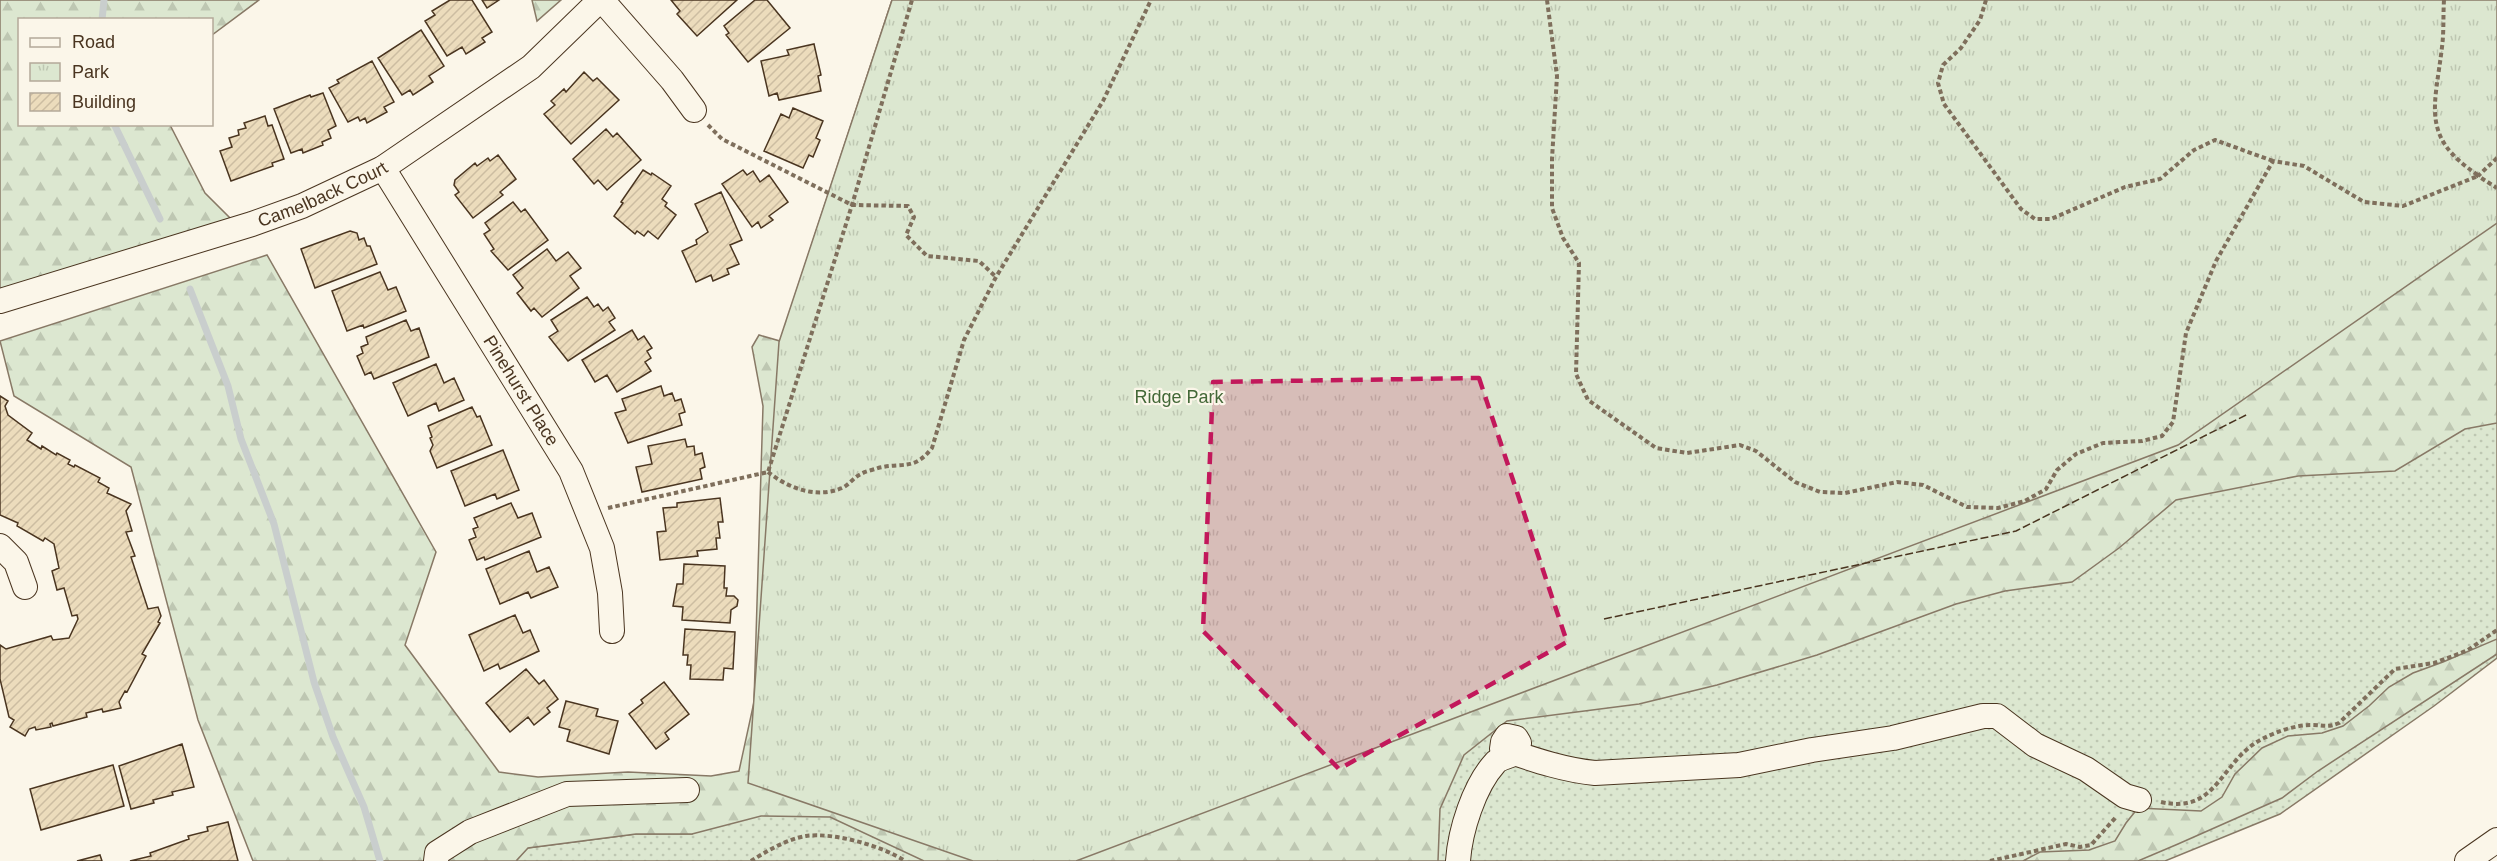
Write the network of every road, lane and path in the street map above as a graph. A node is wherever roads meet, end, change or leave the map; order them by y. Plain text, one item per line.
1 (601, 0) edge
2 (912, 0) edge
3 (1151, 0) edge
4 (1547, 0) edge
5 (1986, 0) edge
6 (2444, 0) edge
7 (694, 110) joint
8 (2497, 158) edge
9 (2273, 161) junction
10 (384, 168) junction
11 (2478, 176) junction
12 (2497, 188) edge
13 (852, 205) junction
14 (996, 277) junction
15 (0, 301) edge
16 (768, 472) junction
17 (587, 512) junction
18 (0, 546) edge
19 (25, 587) dead end
20 (2497, 630) edge
21 (612, 631) dead end
22 (687, 790) dead end
23 (2139, 800) junction
24 (2497, 840) edge
25 (436, 861) edge
26 (751, 861) edge
27 (905, 861) edge
28 (1458, 861) edge
29 (1990, 861) edge
30 (2467, 861) edge

1 - 7 street
1 - 10 street, Camelback Court
2 - 13 path
3 - 14 path
4 - 9 path
5 - 9 path
6 - 11 path
7 - 13 path
8 - 11 path
9 - 11 path
10 - 15 street, Camelback Court
10 - 17 street, Pinehurst Place
11 - 12 path
13 - 14 path
13 - 16 path
14 - 16 path
16 - 17 path
17 - 21 street, Pinehurst Place
18 - 19 street
20 - 23 path
22 - 25 street
23 - 28 street
23 - 29 path
24 - 30 street
26 - 27 path

